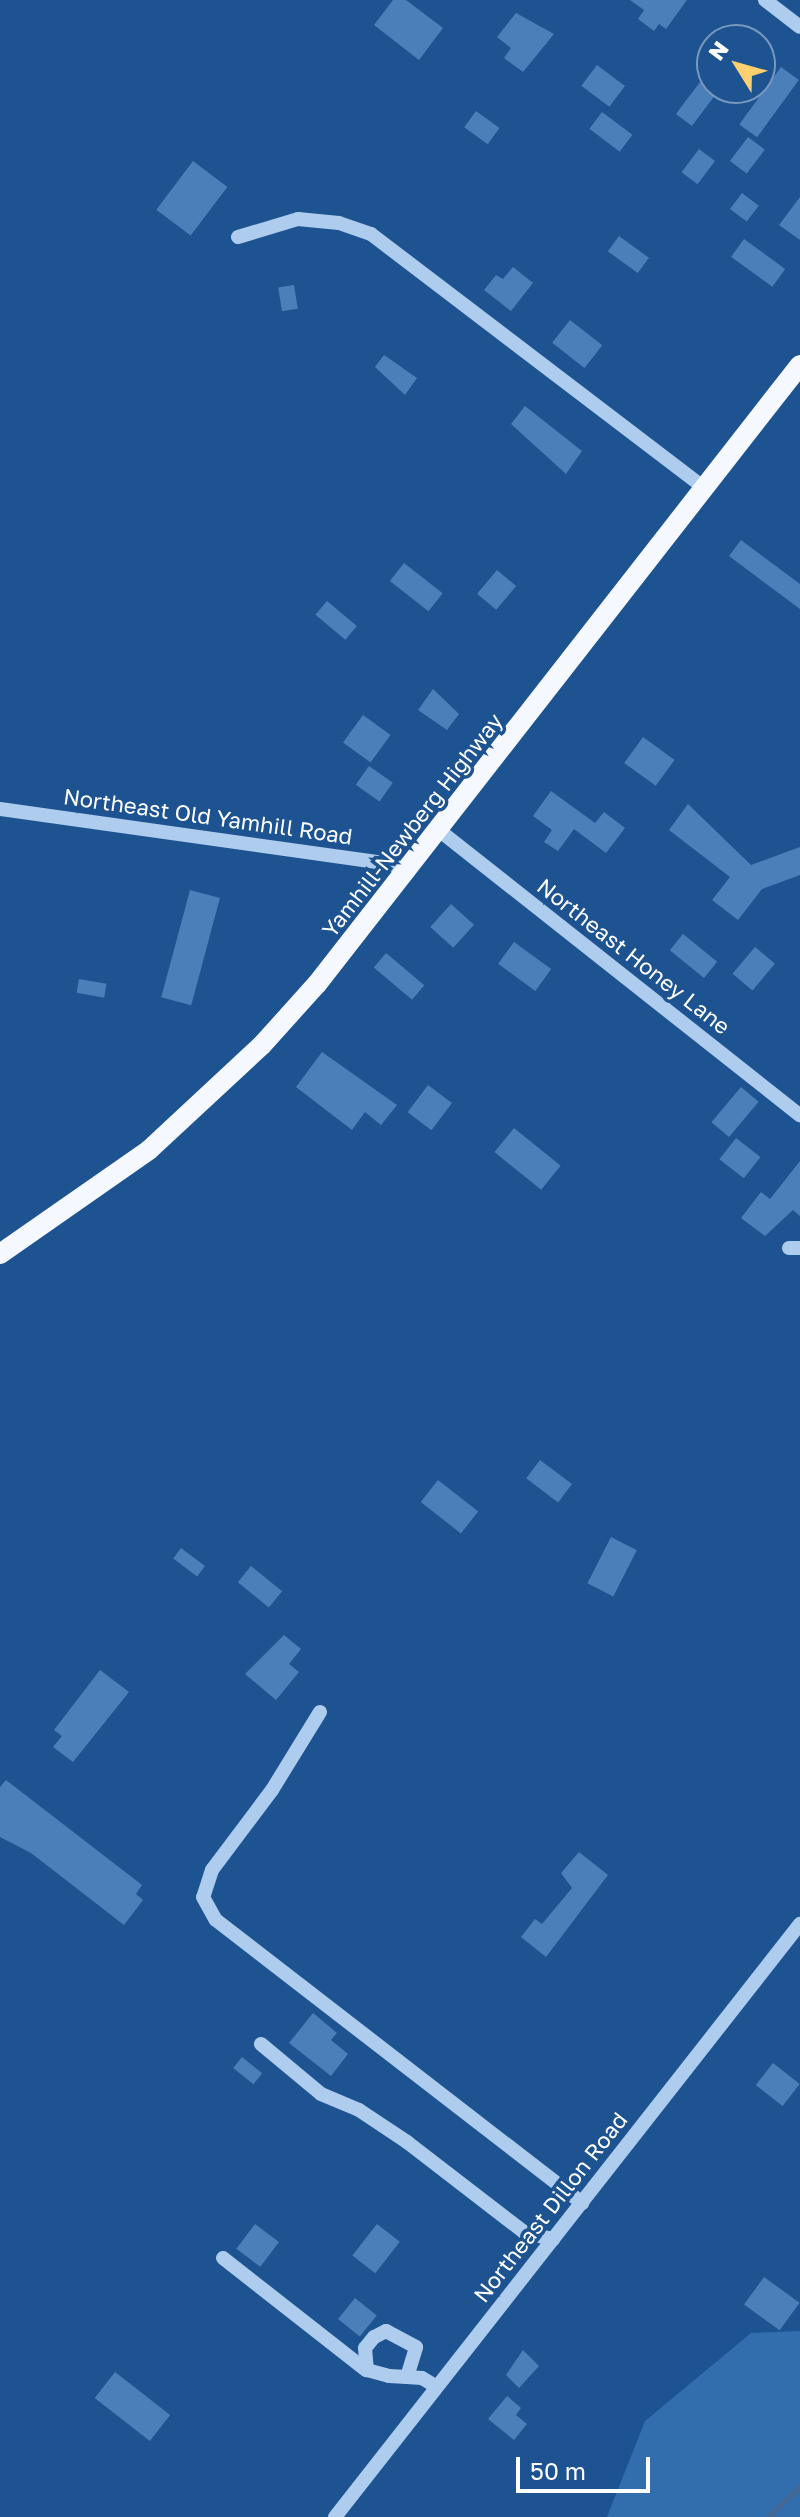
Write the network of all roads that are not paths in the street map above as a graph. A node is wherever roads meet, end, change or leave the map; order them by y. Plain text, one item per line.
1 (765, 0) edge
2 (800, 27) edge
3 (238, 237) dead end
4 (800, 365) edge
5 (705, 488) junction
6 (0, 809) edge
7 (440, 831) junction
8 (408, 872) junction
9 (800, 1115) edge
10 (0, 1254) edge
11 (320, 1712) dead end
12 (800, 1924) edge
13 (261, 2044) dead end
14 (582, 2203) junction
15 (553, 2239) junction
16 (223, 2258) dead end
17 (367, 2370) junction
18 (407, 2377) junction
19 (437, 2387) junction
20 (335, 2517) edge

1 - 2 street
3 - 5 street
4 - 5 main road, Yamhill-Newberg Highway
5 - 7 main road, Yamhill-Newberg Highway
6 - 8 street, Northeast Old Yamhill Road
7 - 8 main road, Yamhill-Newberg Highway
7 - 9 street, Northeast Honey Lane
8 - 10 main road, Yamhill-Newberg Highway
11 - 14 street
12 - 14 street, Northeast Dillon Road
13 - 15 street
14 - 15 street, Northeast Dillon Road
15 - 19 street, Northeast Dillon Road
16 - 17 street
17 - 18 street
17 - 18 street
18 - 19 street
19 - 20 street, Northeast Dillon Road

